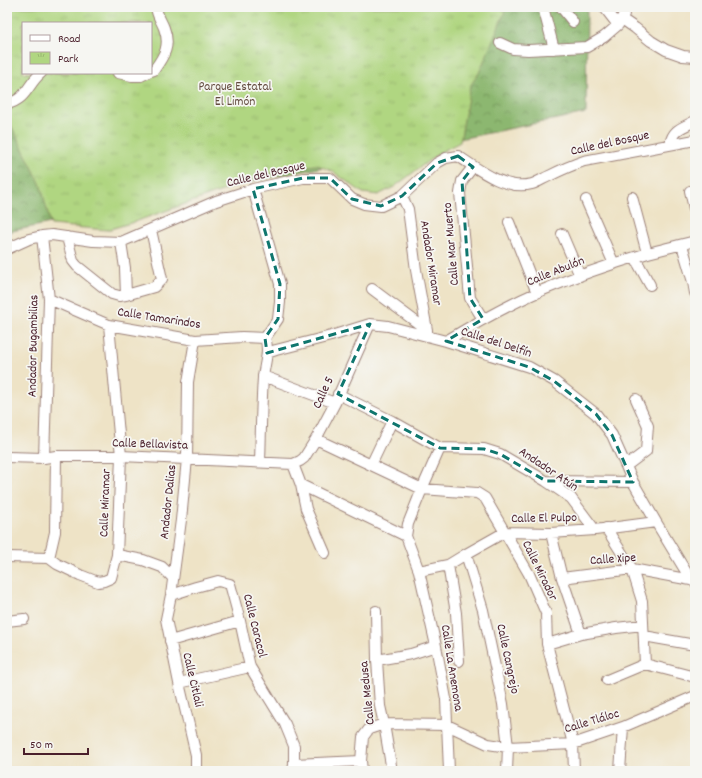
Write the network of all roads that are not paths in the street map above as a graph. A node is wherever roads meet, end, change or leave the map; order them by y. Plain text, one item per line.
1 (156, 7) edge
2 (544, 7) edge
3 (561, 7) edge
4 (604, 7) edge
5 (622, 16) edge
6 (573, 22) dead end
7 (500, 43) dead end
8 (554, 49) junction
9 (695, 57) edge
10 (152, 71) edge
11 (40, 74) edge
12 (123, 74) edge
13 (145, 74) edge
14 (7, 104) edge
15 (695, 121) edge
16 (695, 140) edge
17 (670, 144) junction
18 (473, 167) junction
19 (252, 189) junction
20 (690, 191) dead end
21 (402, 196) junction
22 (632, 197) dead end
23 (586, 200) dead end
24 (695, 213) edge
25 (509, 222) dead end
26 (151, 230) junction
27 (562, 234) dead end
28 (42, 236) junction
29 (67, 237) junction
30 (695, 241) edge
31 (121, 242) junction
32 (682, 244) junction
33 (7, 249) edge
34 (647, 253) junction
35 (635, 258) junction
36 (614, 264) junction
37 (580, 276) junction
38 (650, 285) dead end
39 (372, 289) dead end
40 (537, 293) junction
41 (695, 293) edge
42 (126, 295) junction
43 (49, 299) junction
44 (484, 319) junction
45 (370, 324) junction
46 (109, 325) junction
47 (427, 333) junction
48 (195, 340) junction
49 (446, 341) junction
50 (266, 345) junction
51 (263, 376) junction
52 (337, 399) junction
53 (636, 399) dead end
54 (392, 421) junction
55 (316, 439) junction
56 (440, 448) junction
57 (56, 456) junction
58 (121, 456) junction
59 (7, 457) edge
60 (44, 458) junction
61 (187, 459) junction
62 (260, 462) junction
63 (293, 464) junction
64 (371, 465) junction
65 (626, 466) junction
66 (546, 481) junction
67 (633, 482) junction
68 (301, 485) junction
69 (422, 489) junction
70 (656, 522) junction
71 (606, 528) junction
72 (595, 530) junction
73 (505, 532) junction
74 (551, 533) junction
75 (406, 536) junction
76 (325, 553) dead end
77 (117, 554) junction
78 (466, 554) junction
79 (7, 557) edge
80 (49, 558) junction
81 (448, 565) junction
82 (632, 569) junction
83 (419, 571) junction
84 (173, 578) junction
85 (562, 578) junction
86 (693, 581) edge
87 (171, 596) junction
88 (376, 611) dead end
89 (24, 619) dead end
90 (7, 620) edge
91 (240, 621) junction
92 (643, 625) junction
93 (581, 634) junction
94 (644, 636) junction
95 (170, 641) junction
96 (547, 644) junction
97 (695, 645) edge
98 (436, 646) junction
99 (377, 660) junction
100 (459, 661) dead end
101 (645, 664) junction
102 (250, 667) junction
103 (695, 676) edge
104 (607, 680) dead end
105 (179, 683) junction
106 (695, 696) edge
107 (384, 724) junction
108 (447, 725) junction
109 (623, 727) junction
110 (573, 744) junction
111 (508, 747) junction
112 (362, 766) edge
113 (294, 767) edge
114 (196, 771) edge
115 (392, 771) edge
116 (449, 771) edge
117 (507, 771) edge
118 (574, 771) edge
119 (620, 771) edge

1 - 10 street
2 - 8 street
3 - 6 street
4 - 5 street
5 - 8 street
5 - 9 street
7 - 8 street
11 - 14 street
12 - 13 street
15 - 17 street
16 - 17 street, Calle del Bosque
17 - 18 street, Calle del Bosque
18 - 21 street, Calle del Bosque
18 - 44 street, Calle Mar Muerto
19 - 21 street, Calle del Bosque
19 - 26 street, Calle del Bosque
19 - 50 street
20 - 24 street
21 - 47 street, Andador Miramar
22 - 34 street
23 - 36 street
25 - 40 street
26 - 31 street, Calle del Bosque
26 - 42 street
27 - 37 street
28 - 29 street, Calle del Bosque
28 - 33 street, Calle del Bosque
28 - 43 street, Andador Bugambilias
29 - 31 street, Calle del Bosque
29 - 42 street
30 - 32 street, Calle Abulón
31 - 42 street
32 - 34 street, Calle Abulón
32 - 41 street
34 - 35 street, Calle Abulón
35 - 36 street, Calle Abulón
35 - 38 street
36 - 37 street, Calle Abulón
37 - 40 street, Calle Abulón
39 - 47 street
40 - 44 street, Calle Abulón
43 - 46 street, Calle Tamarindos
43 - 60 street, Andador Bugambilias
44 - 49 street, Calle Abulón
45 - 47 street, Calle del Delfín
45 - 50 street, Calle Tamarindos
45 - 52 street, Calle 5
46 - 48 street, Calle Tamarindos
46 - 58 street, Calle Miramar
47 - 49 street, Calle del Delfín
48 - 50 street, Calle Tamarindos
48 - 61 street, Andador Dalias
49 - 65 street, Calle del Delfín
50 - 51 street
51 - 52 street
51 - 62 street
52 - 54 street
52 - 55 street, Calle 5
53 - 65 street
54 - 56 street
54 - 64 street
55 - 63 street, Calle 5
55 - 64 street
56 - 66 street, Andador Atún
56 - 69 street
57 - 58 street, Calle Bellavista
57 - 60 street, Calle Bellavista
57 - 80 street
58 - 61 street, Calle Bellavista
58 - 77 street, Calle Miramar
59 - 60 street, Calle Bellavista
61 - 62 street, Calle Bellavista
61 - 84 street, Andador Dalias
62 - 63 street, Calle Bellavista
63 - 68 street
64 - 69 street
65 - 67 street, Calle del Delfín
66 - 67 street
66 - 72 street, Andador Atún
67 - 70 street, Calle del Delfín
68 - 75 street
68 - 76 street
69 - 73 street, Calle Mirador
69 - 75 street
70 - 71 street, Calle El Pulpo
70 - 86 street, Calle del Delfín
71 - 72 street, Calle El Pulpo
71 - 82 street
72 - 74 street, Calle El Pulpo
73 - 74 street, Calle El Pulpo
73 - 78 street, Calle El Pulpo
73 - 96 street, Calle Mirador
74 - 85 street
75 - 83 street, Calle La Anemona
77 - 80 street, Calle Miramar
77 - 84 street
78 - 81 street, Calle El Pulpo
78 - 111 street, Calle Cangrejo
79 - 80 street
81 - 83 street, Calle El Pulpo
81 - 100 street
82 - 85 street, Calle Xipe
82 - 86 street, Calle Xipe
82 - 92 street
83 - 98 street, Calle La Anemona
84 - 87 street, Andador Dalias
85 - 93 street
87 - 91 street, Calle Caracol
87 - 95 street, Calle Citlali
88 - 99 street, Calle Medusa
89 - 90 street
91 - 95 street
91 - 102 street, Calle Caracol
92 - 93 street
92 - 94 street
93 - 96 street
94 - 97 street
94 - 101 street
95 - 105 street, Calle Citlali
96 - 110 street, Calle Mirador
98 - 99 street
98 - 108 street, Calle La Anemona
99 - 107 street, Calle Medusa
101 - 103 street
101 - 104 street
102 - 105 street
102 - 113 street, Calle Caracol
105 - 114 street, Calle Citlali
106 - 109 street, Calle Tláloc
107 - 108 street
107 - 112 street
107 - 115 street, Calle Medusa
108 - 111 street, Calle Tláloc
108 - 116 street, Calle La Anemona
109 - 110 street, Calle Tláloc
109 - 119 street
110 - 111 street, Calle Tláloc
110 - 118 street, Calle Mirador
111 - 117 street, Calle Cangrejo
112 - 113 street

